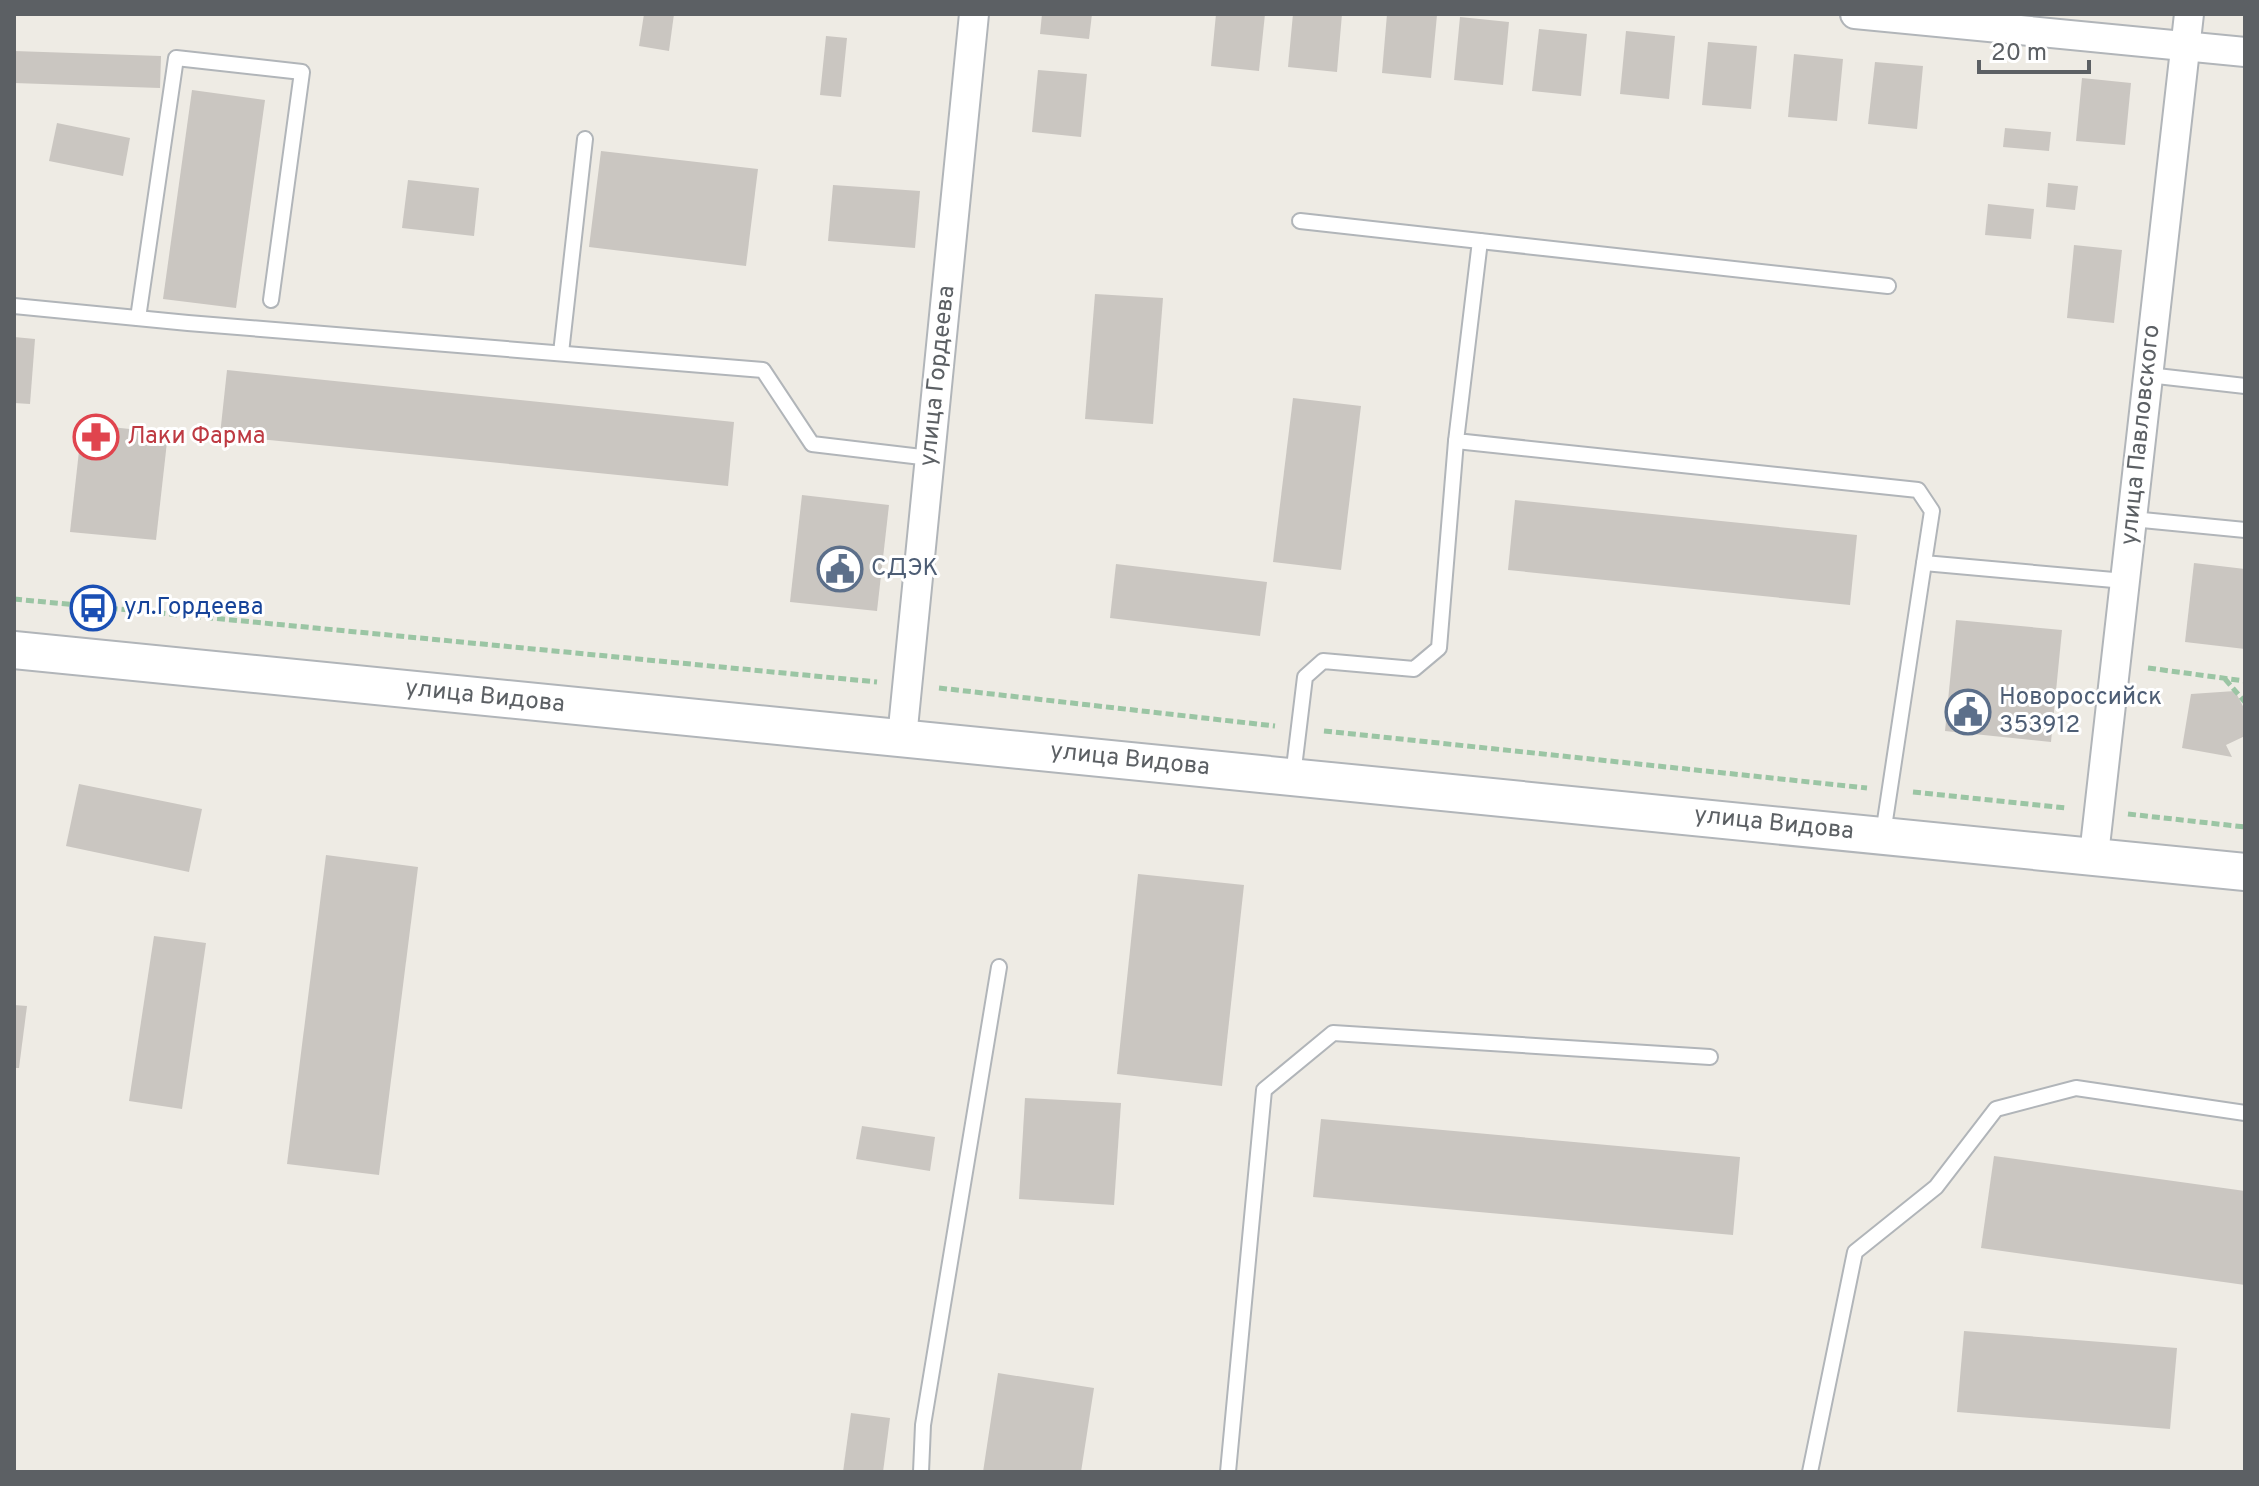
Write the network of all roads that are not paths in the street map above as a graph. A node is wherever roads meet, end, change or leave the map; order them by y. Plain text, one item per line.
1 (974, 14) edge
2 (1855, 14) edge
3 (2189, 14) edge
4 (2185, 47) junction
5 (2245, 52) edge
6 (585, 139) dead end
7 (1300, 221) dead end
8 (1480, 241) junction
9 (1888, 286) dead end
10 (271, 300) dead end
11 (14, 306) edge
12 (138, 318) junction
13 (561, 353) junction
14 (2148, 375) junction
15 (2245, 386) edge
16 (1456, 441) junction
17 (930, 458) junction
18 (2132, 519) junction
19 (2245, 530) edge
20 (1924, 563) junction
21 (2125, 581) junction
22 (14, 650) edge
23 (902, 738) junction
24 (1292, 776) junction
25 (1883, 834) junction
26 (2094, 855) junction
27 (2245, 872) edge
28 (999, 967) dead end
29 (1710, 1057) dead end
30 (2245, 1113) edge
31 (921, 1472) edge
32 (1228, 1472) edge
33 (1810, 1472) edge

1 - 17 street, улица Гордеева
2 - 4 street
3 - 4 street, улица Павловского
4 - 5 street
4 - 14 street, улица Павловского
6 - 13 lane
7 - 8 lane
8 - 9 lane
8 - 16 lane
10 - 12 lane
11 - 12 lane
12 - 13 lane
13 - 17 lane
14 - 15 lane
14 - 18 street, улица Павловского
16 - 20 lane
16 - 24 lane
17 - 23 street, улица Гордеева
18 - 19 lane
18 - 21 street, улица Павловского
20 - 21 lane
20 - 25 lane
21 - 26 street, улица Павловского
22 - 23 street, улица Видова
23 - 24 street, улица Видова
24 - 25 street, улица Видова
25 - 26 street, улица Видова
26 - 27 street, улица Видова
28 - 31 lane
29 - 32 lane
30 - 33 lane

